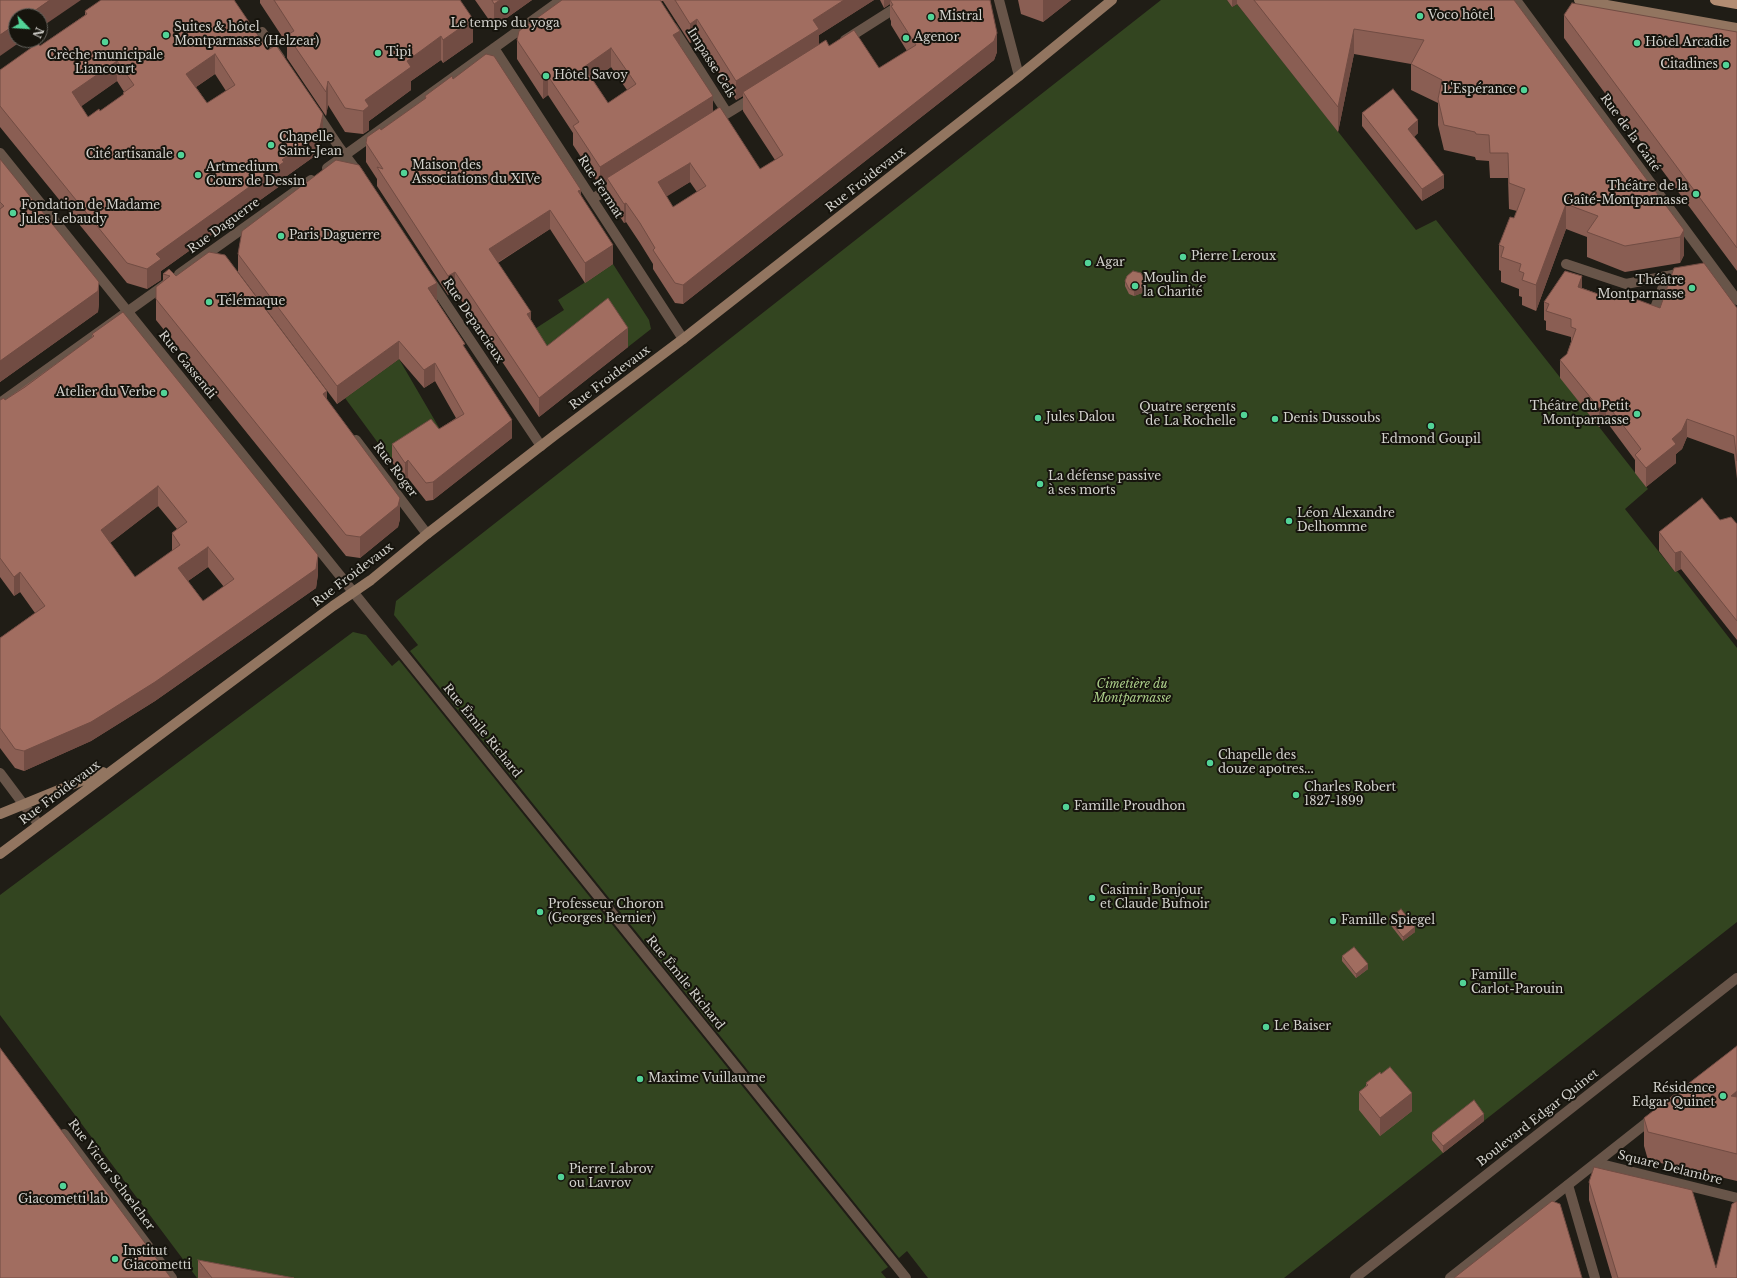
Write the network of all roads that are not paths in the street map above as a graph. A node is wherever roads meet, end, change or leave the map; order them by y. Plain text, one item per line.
1 (561, 0) edge
2 (908, 0) edge
3 (999, 0) edge
4 (1112, 0) edge
5 (1516, 0) edge
6 (1579, 0) edge
7 (1715, 0) edge
8 (1737, 4) edge
9 (668, 21) edge
10 (1737, 28) edge
11 (262, 32) dead end
12 (834, 46) edge
13 (494, 48) junction
14 (284, 64) edge
15 (1019, 76) junction
16 (761, 92) edge
17 (310, 102) edge
18 (727, 113) junction
19 (706, 127) edge
20 (0, 153) edge
21 (346, 155) junction
22 (623, 180) edge
23 (365, 181) edge
24 (592, 199) junction
25 (1709, 261) junction
26 (1566, 264) dead end
27 (426, 274) edge
28 (1667, 276) junction
29 (1737, 300) edge
30 (1655, 308) edge
31 (127, 312) junction
32 (683, 339) junction
33 (0, 403) edge
34 (352, 434) edge
35 (541, 446) junction
36 (427, 534) junction
37 (354, 593) junction
38 (116, 767) junction
39 (0, 773) edge
40 (24, 804) junction
41 (0, 814) edge
42 (39, 825) junction
43 (0, 854) edge
44 (1737, 978) edge
45 (1661, 1112) edge
46 (57, 1125) edge
47 (1597, 1163) junction
48 (1568, 1185) junction
49 (1737, 1198) edge
50 (172, 1278) edge
51 (906, 1278) edge
52 (1355, 1278) edge
53 (1450, 1278) edge
54 (1595, 1278) edge

1 - 13 street, Rue Daguerre
2 - 12 street
3 - 15 street
4 - 15 main road, Rue Froidevaux
5 - 25 street, Rue de la Gaîté
6 - 10 main road
7 - 8 main road
9 - 18 street, Impasse Cels
11 - 14 street
13 - 21 street, Rue Daguerre
13 - 24 street, Rue Fermat
15 - 32 main road, Rue Froidevaux
16 - 18 street
17 - 21 street
18 - 19 street
20 - 31 street, Rue Gassendi
21 - 23 street
21 - 31 street, Rue Daguerre
22 - 24 street
24 - 32 street, Rue Fermat
25 - 28 street
25 - 29 street, Rue de la Gaîté
26 - 28 street
27 - 35 street, Rue Deparcieux
28 - 30 street
31 - 33 street, Rue Daguerre
31 - 37 street, Rue Gassendi
32 - 35 main road, Rue Froidevaux
34 - 36 street, Rue Roger
35 - 36 main road, Rue Froidevaux
36 - 37 main road, Rue Froidevaux
37 - 38 main road, Rue Froidevaux
37 - 51 street, Rue Émile Richard
38 - 40 main road, Rue Froidevaux
38 - 42 main road, Rue Froidevaux
39 - 40 street
40 - 41 main road, Rue Froidevaux
40 - 42 street
42 - 43 main road, Rue Froidevaux
44 - 52 street, Boulevard Edgar Quinet
45 - 47 street
46 - 50 street, Rue Victor Schœlcher
47 - 48 street
47 - 49 street, Square Delambre
48 - 53 street
48 - 54 street

